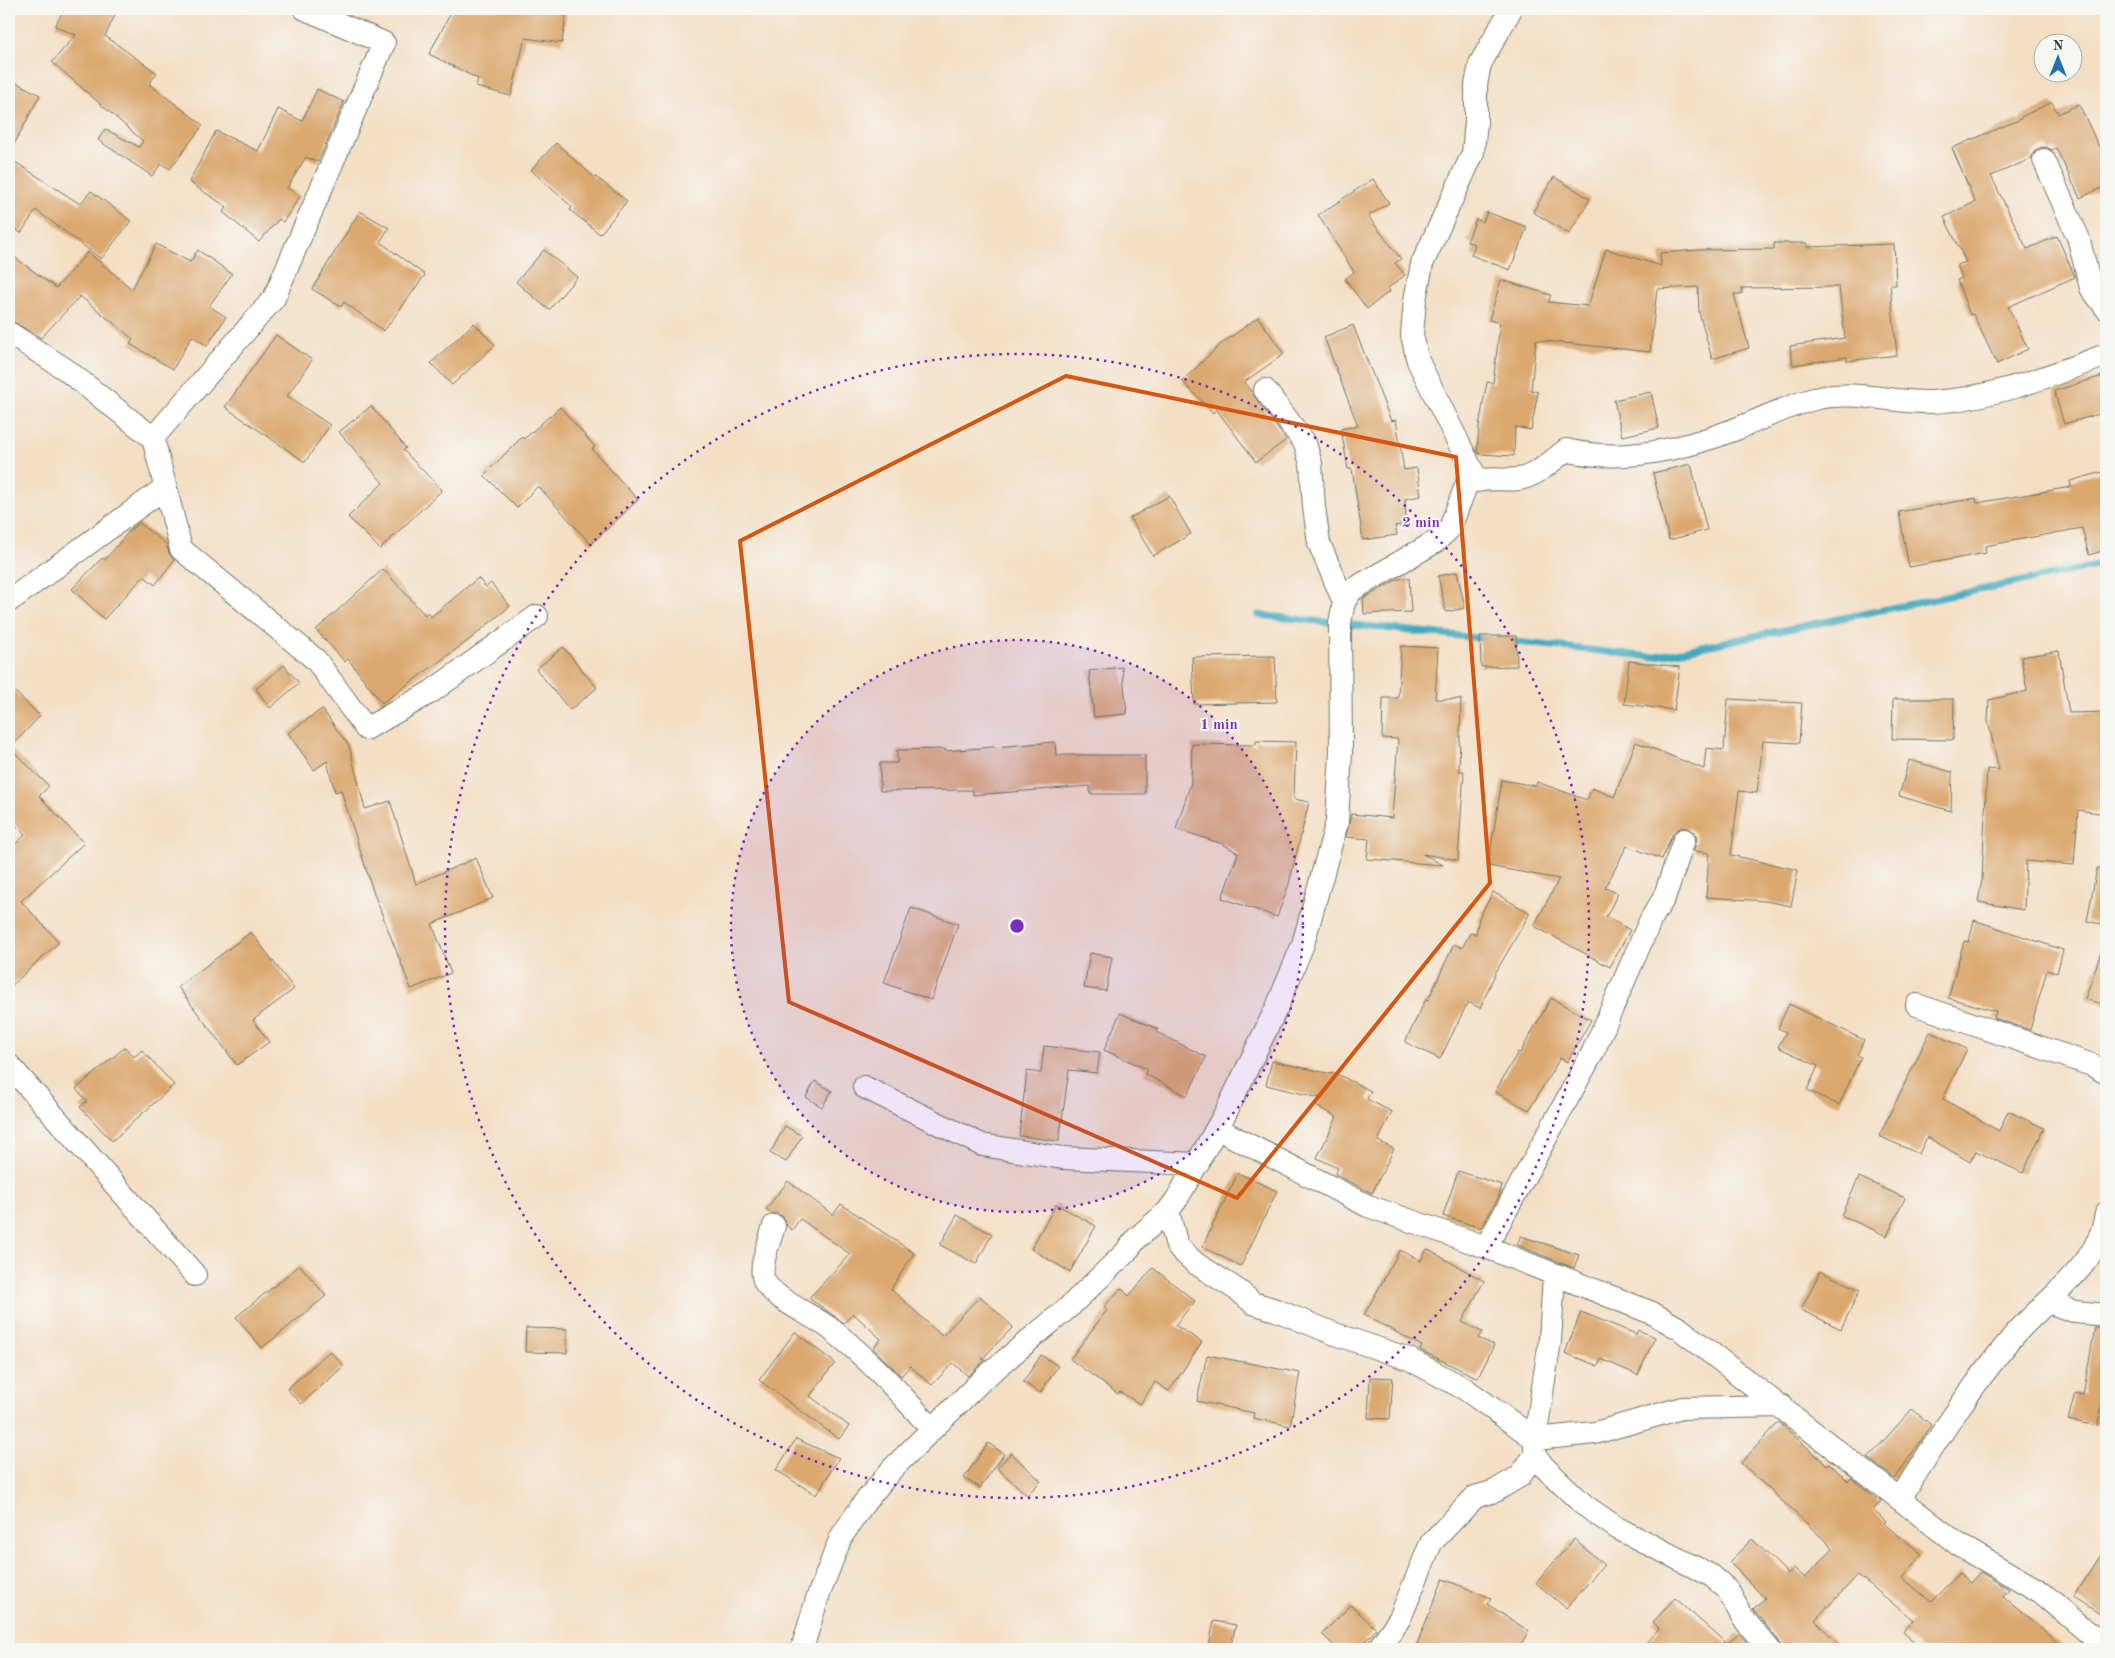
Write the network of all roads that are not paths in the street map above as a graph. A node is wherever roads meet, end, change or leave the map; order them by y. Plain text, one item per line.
1 (305, 9) edge
2 (1511, 9) edge
3 (2044, 160) dead end
4 (2106, 308) edge
5 (9, 333) edge
6 (2106, 355) edge
7 (1265, 390) dead end
8 (153, 438) junction
9 (1472, 470) junction
10 (166, 487) junction
11 (9, 601) edge
12 (1344, 602) junction
13 (537, 616) dead end
14 (1684, 840) dead end
15 (1917, 1005) dead end
16 (9, 1066) edge
17 (2106, 1073) edge
18 (864, 1087) dead end
19 (1223, 1121) junction
20 (1202, 1157) junction
21 (1168, 1211) junction
22 (2106, 1213) edge
23 (774, 1226) dead end
24 (1137, 1238) junction
25 (1177, 1246) junction
26 (1486, 1247) junction
27 (195, 1275) dead end
28 (1554, 1275) junction
29 (2048, 1302) junction
30 (2106, 1315) edge
31 (1782, 1406) junction
32 (932, 1429) junction
33 (1535, 1447) junction
34 (1900, 1500) junction
35 (2106, 1648) edge
36 (802, 1649) edge
37 (1378, 1649) edge
38 (1769, 1649) edge

1 - 8 street
2 - 9 street
3 - 4 street
5 - 8 street
6 - 9 street
7 - 12 street
8 - 10 street
9 - 12 street
10 - 11 street
10 - 13 street
12 - 19 street
14 - 26 street
15 - 17 street
16 - 27 street
18 - 20 street
19 - 20 street
19 - 26 street
20 - 21 street
21 - 24 street
21 - 25 street
22 - 29 street
23 - 32 street
24 - 25 street
24 - 32 street
25 - 33 street
26 - 28 street
28 - 31 street
28 - 33 street
29 - 30 street
29 - 34 street
31 - 33 street
31 - 34 street
32 - 36 street
33 - 37 street
33 - 38 street
34 - 35 street

